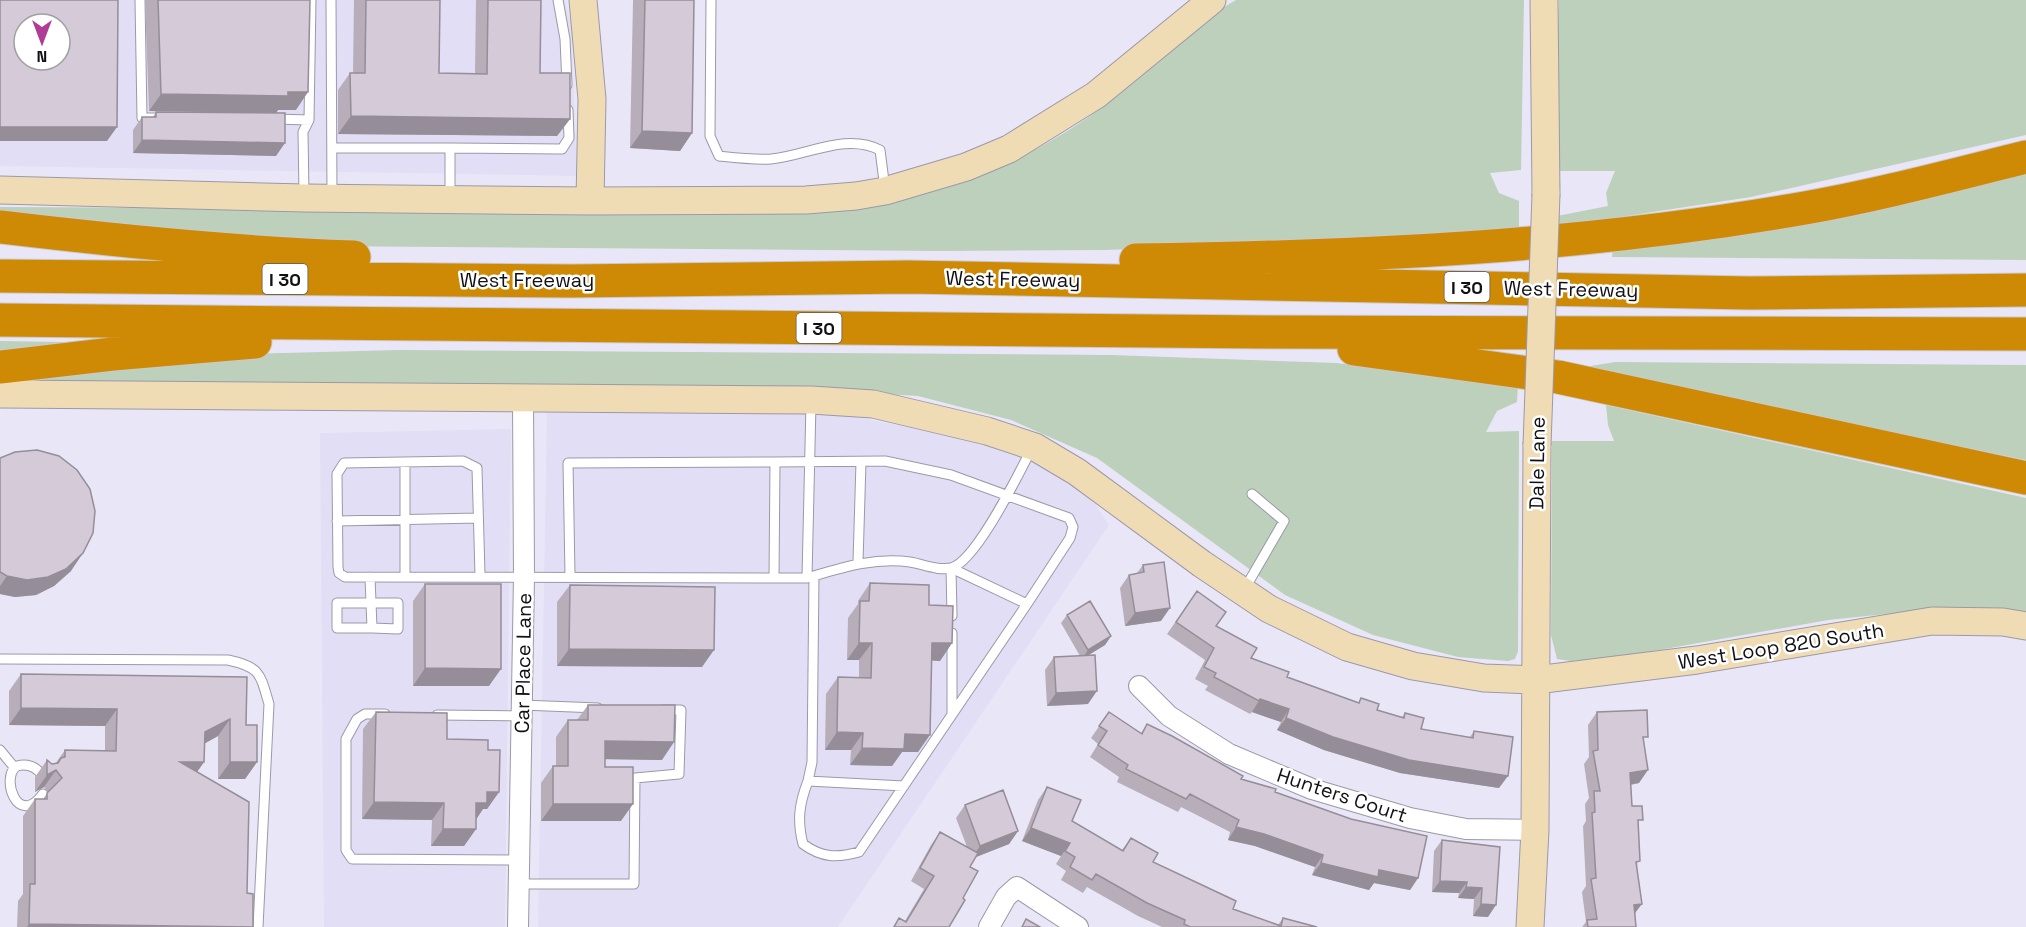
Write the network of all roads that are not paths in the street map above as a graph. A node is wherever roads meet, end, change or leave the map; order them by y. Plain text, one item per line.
1 (140, 0) edge
2 (311, 0) edge
3 (331, 0) edge
4 (558, 0) edge
5 (582, 0) edge
6 (711, 0) edge
7 (1212, 0) edge
8 (1544, 0) edge
9 (166, 118) edge
10 (261, 119) edge
11 (309, 120) junction
12 (332, 148) junction
13 (450, 148) junction
14 (2026, 157) edge
15 (0, 190) edge
16 (885, 191) junction
17 (304, 198) junction
18 (333, 199) junction
19 (450, 200) junction
20 (590, 201) junction
21 (0, 227) edge
22 (0, 276) edge
23 (908, 277) junction
24 (571, 281) junction
25 (2023, 289) edge
26 (0, 320) edge
27 (374, 325) junction
28 (1264, 332) junction
29 (1492, 332) junction
30 (2026, 334) edge
31 (2026, 352) edge
32 (0, 367) edge
33 (0, 394) edge
34 (523, 399) junction
35 (811, 400) junction
36 (1033, 446) junction
37 (405, 462) junction
38 (775, 462) junction
39 (861, 462) junction
40 (812, 463) junction
41 (2026, 478) edge
42 (1252, 494) dead end
43 (1007, 495) junction
44 (478, 518) junction
45 (405, 519) junction
46 (337, 520) junction
47 (858, 562) junction
48 (951, 568) junction
49 (480, 575) junction
50 (570, 575) junction
51 (405, 576) junction
52 (524, 576) junction
53 (370, 577) junction
54 (810, 577) junction
55 (774, 578) junction
56 (1243, 592) junction
57 (371, 603) junction
58 (1027, 604) junction
59 (2026, 626) edge
60 (372, 628) junction
61 (0, 659) edge
62 (1536, 680) junction
63 (1139, 686) dead end
64 (605, 708) edge
65 (648, 709) edge
66 (522, 711) junction
67 (952, 713) junction
68 (398, 714) edge
69 (431, 715) edge
70 (0, 750) edge
71 (14, 767) junction
72 (42, 775) dead end
73 (808, 781) junction
74 (903, 786) junction
75 (43, 794) dead end
76 (1535, 830) junction
77 (520, 860) junction
78 (519, 884) junction
79 (258, 927) edge
80 (518, 927) edge
81 (989, 927) edge
82 (1078, 927) edge
83 (1530, 927) edge

1 - 9 lane
2 - 11 lane
3 - 12 lane
4 - 13 lane
5 - 20 main road
6 - 16 lane
7 - 16 main road
8 - 62 main road, Dale Lane, bridge
10 - 11 lane
11 - 17 lane
12 - 13 lane
12 - 18 lane
13 - 19 lane
14 - 23 highway
15 - 17 main road
16 - 20 main road
17 - 18 main road
18 - 19 main road
19 - 20 main road
21 - 24 highway
22 - 24 highway, West Freeway / I 30
23 - 24 highway, West Freeway / I 30
23 - 25 highway, West Freeway / I 30
26 - 27 highway, I 30
27 - 28 highway, I 30
27 - 32 highway
28 - 29 highway, I 30
28 - 41 highway
29 - 30 highway, I 30
29 - 31 highway
33 - 34 main road
34 - 35 main road
34 - 52 street, Car Place Lane
35 - 36 main road
35 - 40 lane
36 - 43 lane
36 - 56 main road
37 - 44 lane
37 - 45 lane
37 - 46 lane
38 - 40 lane
38 - 50 lane
38 - 55 lane
39 - 40 lane
39 - 43 lane
39 - 47 lane
40 - 54 lane
42 - 56 lane
43 - 48 lane
43 - 58 lane
44 - 45 lane
44 - 49 lane
45 - 46 lane
45 - 51 lane
46 - 53 lane
47 - 48 lane
47 - 54 lane
48 - 58 lane
48 - 67 lane
49 - 51 lane
49 - 52 lane
50 - 52 lane
50 - 55 lane
51 - 53 lane
52 - 66 street, Car Place Lane
53 - 57 lane
54 - 55 lane
54 - 73 lane
56 - 62 main road
57 - 60 lane
57 - 60 lane
57 - 60 lane
58 - 67 lane
59 - 62 main road, West Loop 820 South
61 - 79 lane
62 - 76 main road, Dale Lane
63 - 76 street, Hunters Court
64 - 66 lane
65 - 78 lane
66 - 69 lane
66 - 77 street, Car Place Lane
67 - 74 lane
68 - 77 lane
70 - 71 lane
71 - 72 lane
71 - 75 lane
73 - 74 lane
73 - 74 lane
76 - 83 main road, Dale Lane
77 - 78 street, Car Place Lane
78 - 80 street, Car Place Lane
81 - 82 street

